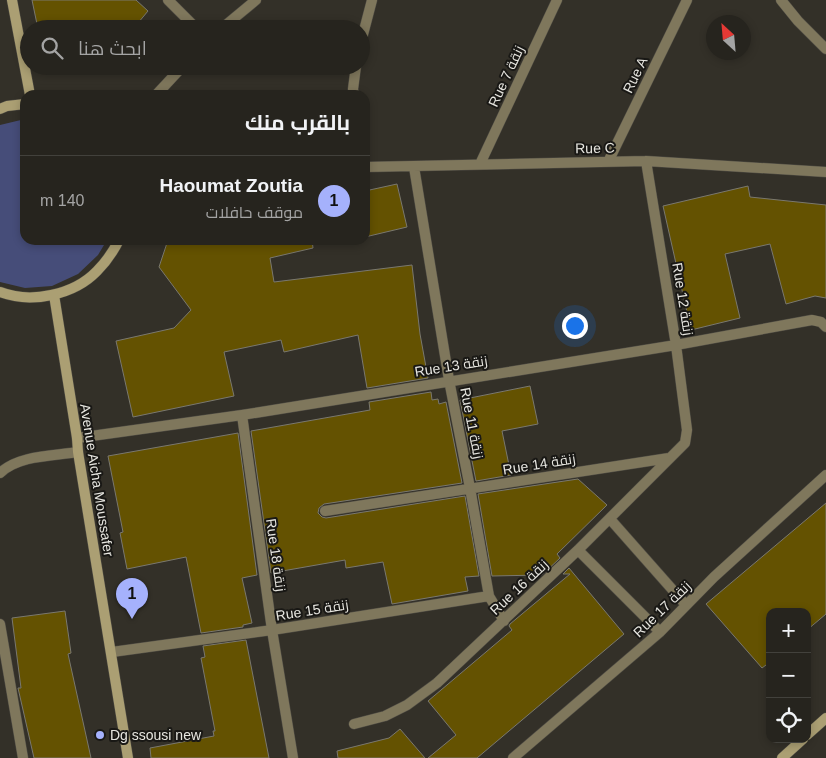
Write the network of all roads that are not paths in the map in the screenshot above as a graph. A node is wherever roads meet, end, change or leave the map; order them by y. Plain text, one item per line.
1 (12, 0) edge
2 (168, 0) edge
3 (256, 0) edge
4 (372, 0) edge
5 (557, 0) edge
6 (687, 0) edge
7 (781, 0) edge
8 (188, 20) edge
9 (232, 20) edge
10 (367, 20) edge
11 (826, 32) edge
12 (814, 35) junction
13 (20, 42) edge
14 (826, 49) edge
15 (26, 75) edge
16 (175, 75) edge
17 (355, 75) edge
18 (29, 90) edge
19 (161, 90) edge
20 (353, 90) edge
21 (20, 105) edge
22 (0, 109) edge
23 (646, 161) junction
24 (608, 162) junction
25 (480, 164) junction
26 (370, 165) edge
27 (414, 167) junction
28 (826, 172) edge
29 (116, 245) edge
30 (0, 292) edge
31 (54, 295) junction
32 (826, 327) edge
33 (676, 345) junction
34 (449, 380) junction
35 (242, 415) junction
36 (77, 438) junction
37 (685, 443) joint
38 (78, 452) junction
39 (668, 458) junction
40 (0, 473) edge
41 (826, 475) edge
42 (470, 488) junction
43 (325, 511) dead end
44 (610, 519) junction
45 (578, 550) junction
46 (488, 596) junction
47 (686, 605) junction
48 (504, 620) junction
49 (0, 624) edge
50 (272, 630) junction
51 (660, 632) junction
52 (112, 652) junction
53 (4, 668) edge
54 (826, 718) edge
55 (354, 724) dead end
56 (811, 732) edge
57 (799, 743) edge
58 (23, 758) edge
59 (128, 758) edge
60 (293, 758) edge
61 (512, 758) edge
62 (782, 758) edge

1 - 13 street
2 - 8 street
3 - 9 street
4 - 10 street
5 - 25 street, Rue 7 زنقة
6 - 24 street, Rue A
7 - 12 street
11 - 12 street
12 - 14 street
15 - 18 street
16 - 19 street
17 - 20 street
21 - 22 street
23 - 24 street, Rue C
23 - 28 street, Rue C
23 - 33 street, Rue 12 زنقة
24 - 25 street, Rue C
25 - 27 street, Rue C
26 - 27 street, Rue C
27 - 34 street, Rue 11 زنقة
29 - 31 street
30 - 31 street
31 - 36 street, Avenue Aicha Moussafer
32 - 33 street, Rue 13 زنقة
33 - 34 street, Rue 13 زنقة
33 - 37 street, Rue 12 زنقة
34 - 35 street, Rue 13 زنقة
34 - 42 street, Rue 11 زنقة
35 - 36 street, Rue 13 زنقة
35 - 50 street, Rue 18 زنقة
36 - 38 street, Avenue Aicha Moussafer
37 - 39 street, Rue 16 زنقة
38 - 40 street
38 - 52 street, Avenue Aicha Moussafer
39 - 42 street, Rue 14 زنقة
39 - 44 street, Rue 16 زنقة
41 - 47 street, Rue 17 زنقة
42 - 43 street, Rue 14 زنقة
42 - 46 street, Rue 11 زنقة
44 - 45 street, Rue 16 زنقة
44 - 47 street
45 - 48 street, Rue 16 زنقة
45 - 51 street
46 - 48 street
46 - 50 street, Rue 15 زنقة
47 - 51 street, Rue 17 زنقة
48 - 55 street, Rue 16 زنقة
49 - 53 street
50 - 52 street, Rue 15 زنقة
50 - 60 street, Rue 18 زنقة
51 - 61 street, Rue 17 زنقة
52 - 59 street, Avenue Aicha Moussafer
53 - 58 street
54 - 56 street
57 - 62 street

